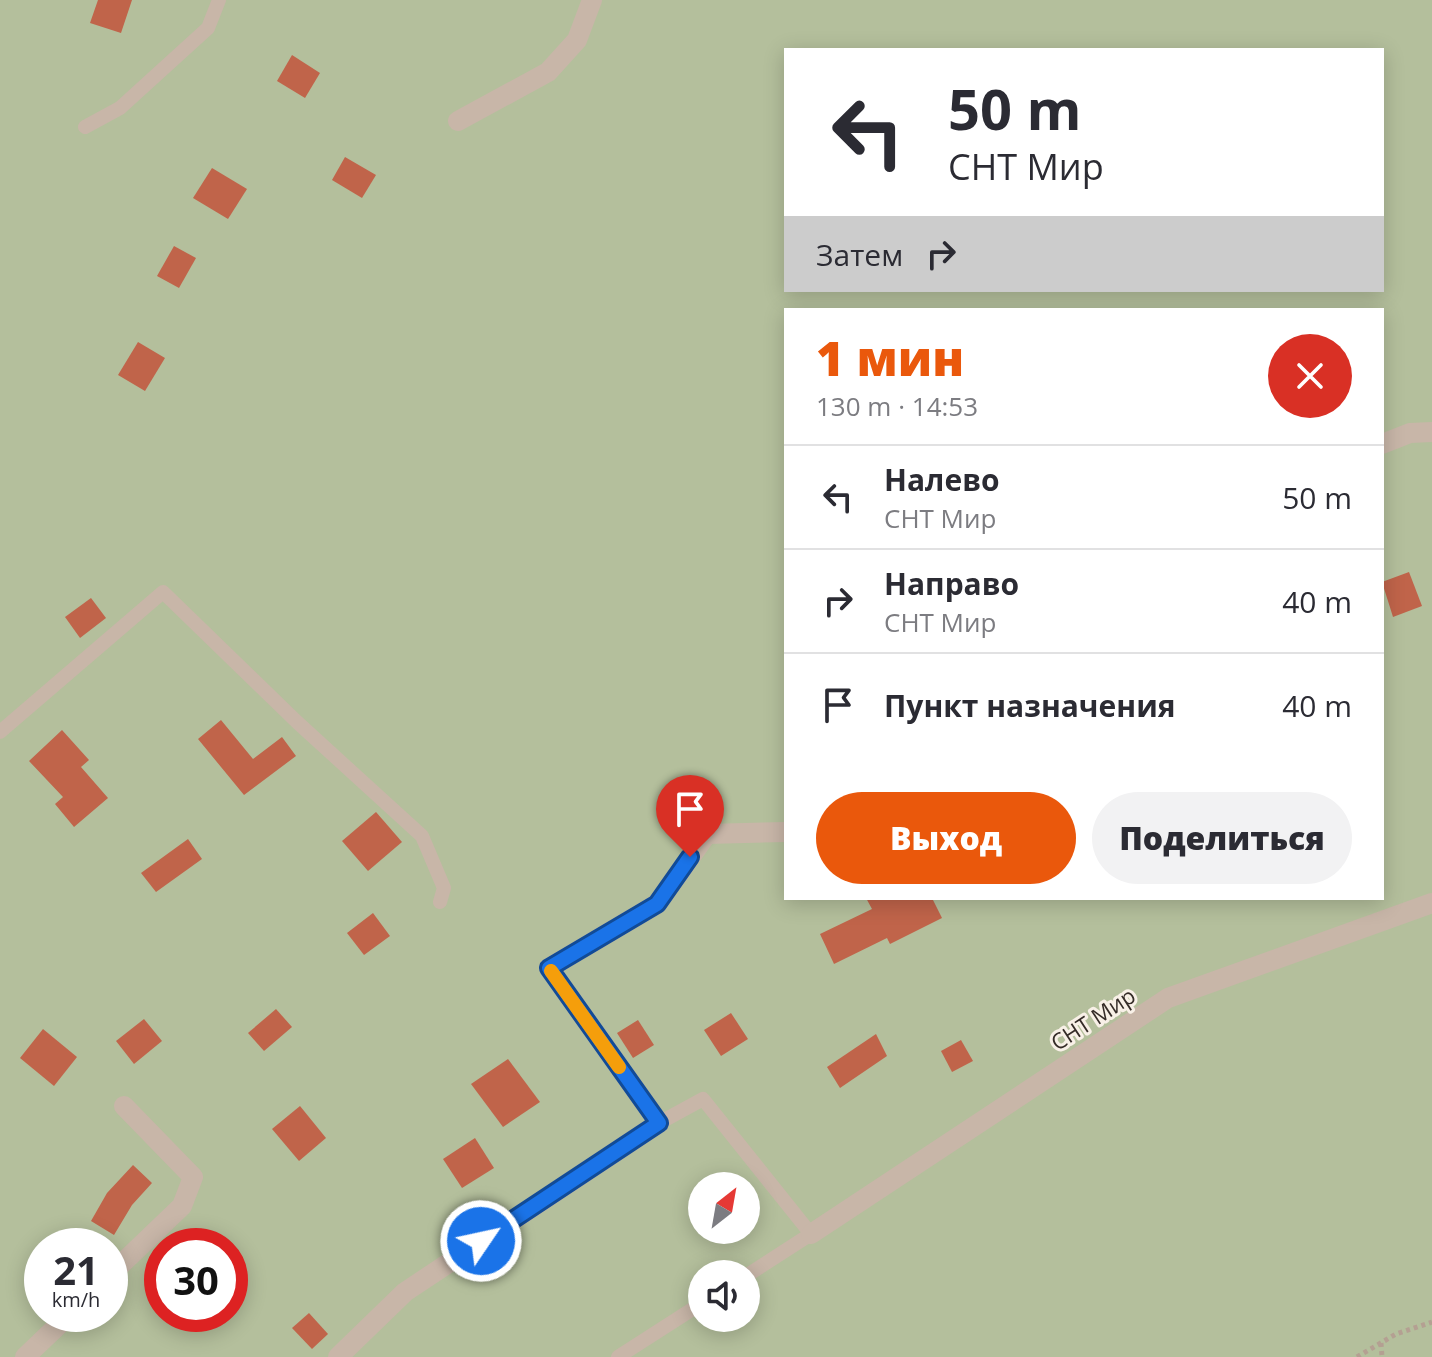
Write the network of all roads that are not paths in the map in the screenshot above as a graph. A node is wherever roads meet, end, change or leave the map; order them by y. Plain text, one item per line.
1 (219, 0) edge
2 (592, 0) edge
3 (458, 121) dead end
4 (85, 127) dead end
5 (1432, 432) edge
6 (1384, 443) edge
7 (0, 732) edge
8 (784, 832) edge
9 (440, 902) dead end
10 (1432, 903) edge
11 (124, 1106) dead end
12 (659, 1123) junction
13 (811, 1234) junction
14 (128, 1258) edge
15 (760, 1267) edge
16 (688, 1312) edge
17 (51, 1332) edge
18 (25, 1357) edge
19 (338, 1357) edge
20 (618, 1357) edge

1 - 4 lane
2 - 3 street
5 - 6 street
7 - 9 lane
8 - 12 street
10 - 13 street, СНТ Мир
11 - 14 street
12 - 13 lane
12 - 19 street
13 - 15 lane
16 - 20 lane
17 - 18 street

